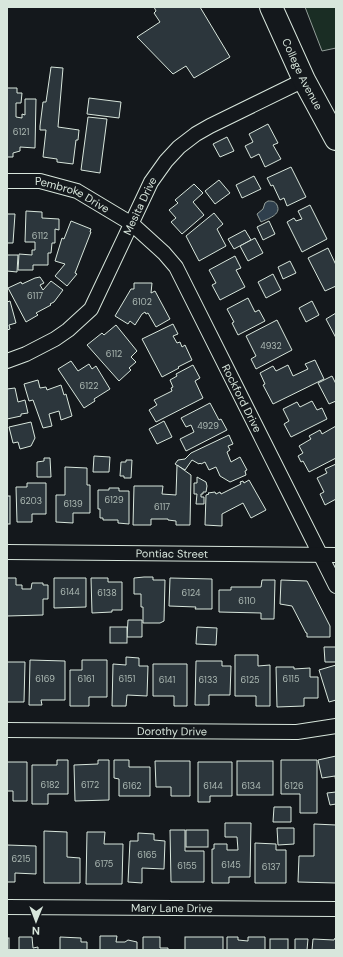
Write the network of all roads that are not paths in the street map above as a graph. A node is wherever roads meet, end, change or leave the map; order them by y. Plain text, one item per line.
1 (271, 7) edge
2 (304, 80) junction
3 (336, 139) edge
4 (7, 181) edge
5 (132, 224) junction
6 (7, 361) edge
7 (7, 552) edge
8 (320, 555) junction
9 (336, 555) edge
10 (336, 586) edge
11 (336, 726) edge
12 (7, 730) edge
13 (7, 907) edge
14 (336, 909) edge

1 - 2 main road, College Avenue
2 - 3 main road, College Avenue
2 - 5 street, Mesita Drive
4 - 5 street, Pembroke Drive
5 - 6 street, Mesita Drive
5 - 8 street, Rockford Drive
7 - 8 street, Pontiac Street
8 - 9 street, Pontiac Street
8 - 10 street, Rockford Drive
11 - 12 street, Dorothy Drive
13 - 14 street, Mary Lane Drive

